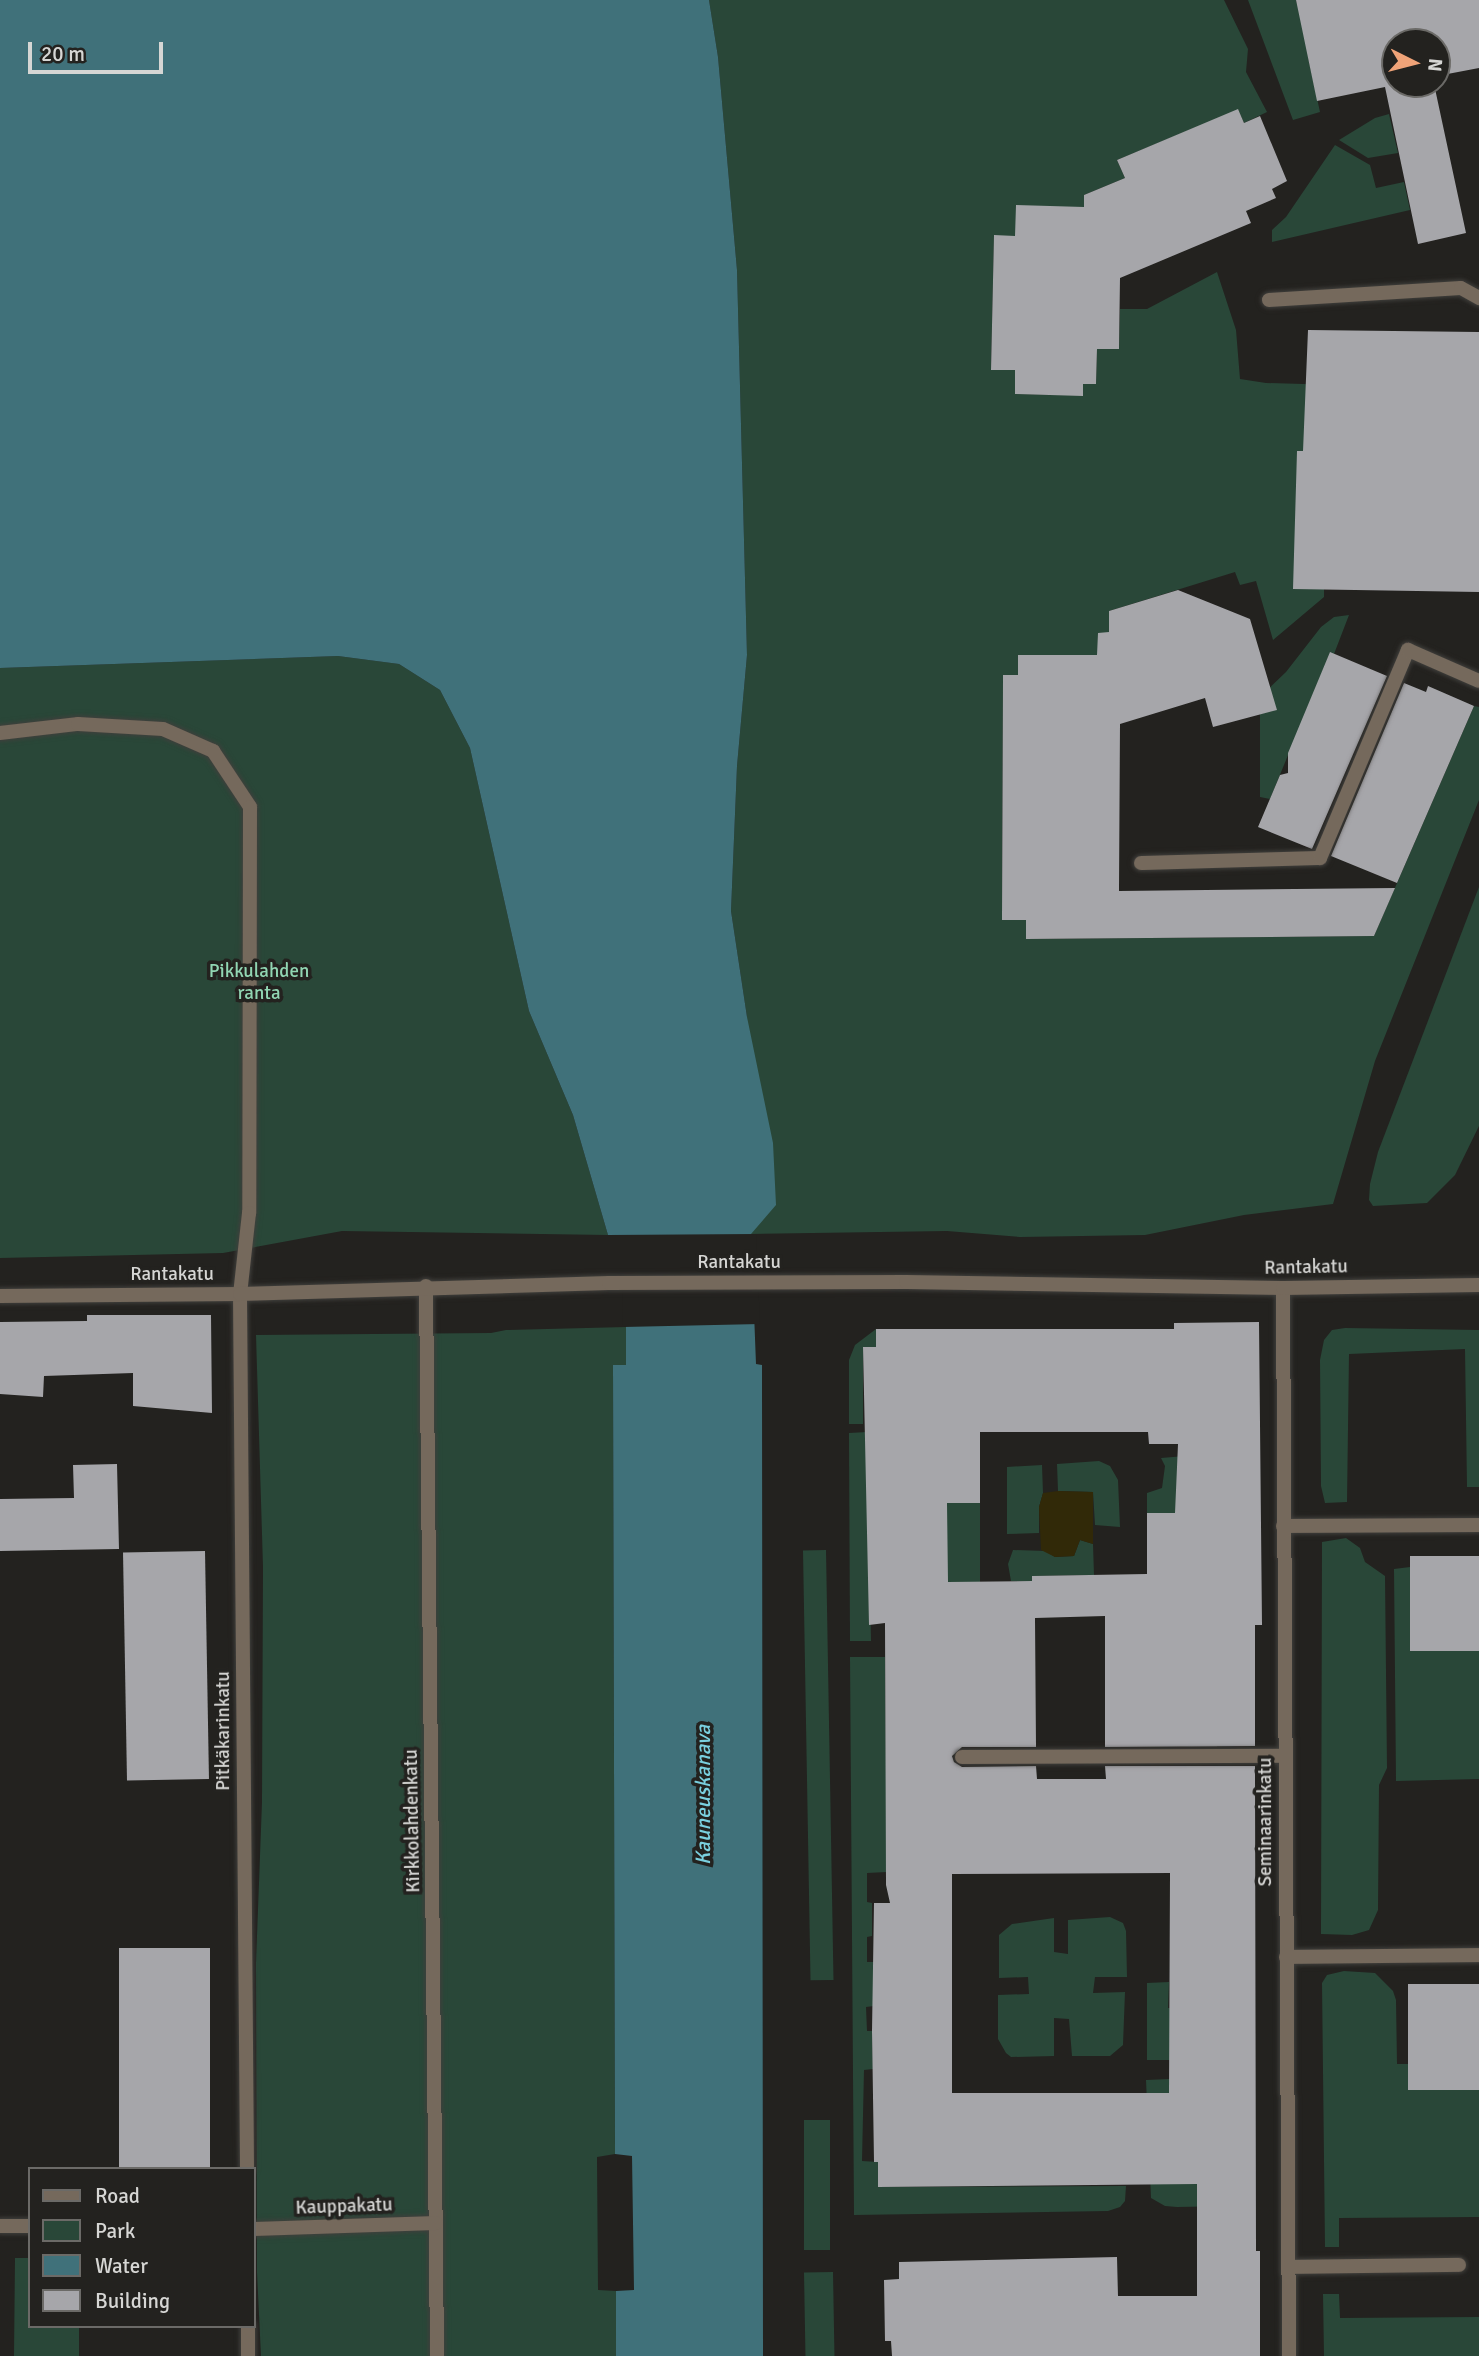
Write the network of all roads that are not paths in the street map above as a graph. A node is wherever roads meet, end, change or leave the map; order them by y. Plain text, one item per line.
1 (1479, 298) edge
2 (1269, 300) dead end
3 (1479, 681) edge
4 (0, 733) edge
5 (1141, 863) dead end
6 (1479, 1285) edge
7 (426, 1286) junction
8 (1283, 1288) junction
9 (240, 1294) junction
10 (0, 1296) edge
11 (1283, 1525) junction
12 (1479, 1525) edge
13 (1284, 1756) junction
14 (962, 1758) dead end
15 (1479, 1955) edge
16 (1286, 1957) junction
17 (247, 2167) edge
18 (436, 2223) junction
19 (0, 2226) edge
20 (28, 2226) edge
21 (256, 2229) edge
22 (1459, 2265) dead end
23 (1289, 2267) junction
24 (247, 2328) edge
25 (248, 2356) edge
26 (437, 2356) edge
27 (1289, 2356) edge

1 - 2 street
3 - 5 street
4 - 9 street, Pitkäkarinkatu
6 - 8 street, Rantakatu
7 - 8 street, Rantakatu
7 - 9 street, Rantakatu
7 - 18 street, Kirkkolahdenkatu
8 - 11 street, Seminaarinkatu
9 - 10 street, Rantakatu
9 - 17 street, Pitkäkarinkatu
11 - 12 street
11 - 13 street, Seminaarinkatu
13 - 14 street
13 - 16 street, Seminaarinkatu
15 - 16 street
16 - 23 street, Seminaarinkatu
18 - 21 street, Kauppakatu
18 - 26 street, Kirkkolahdenkatu
19 - 20 street
22 - 23 street
23 - 27 street, Seminaarinkatu
24 - 25 street

